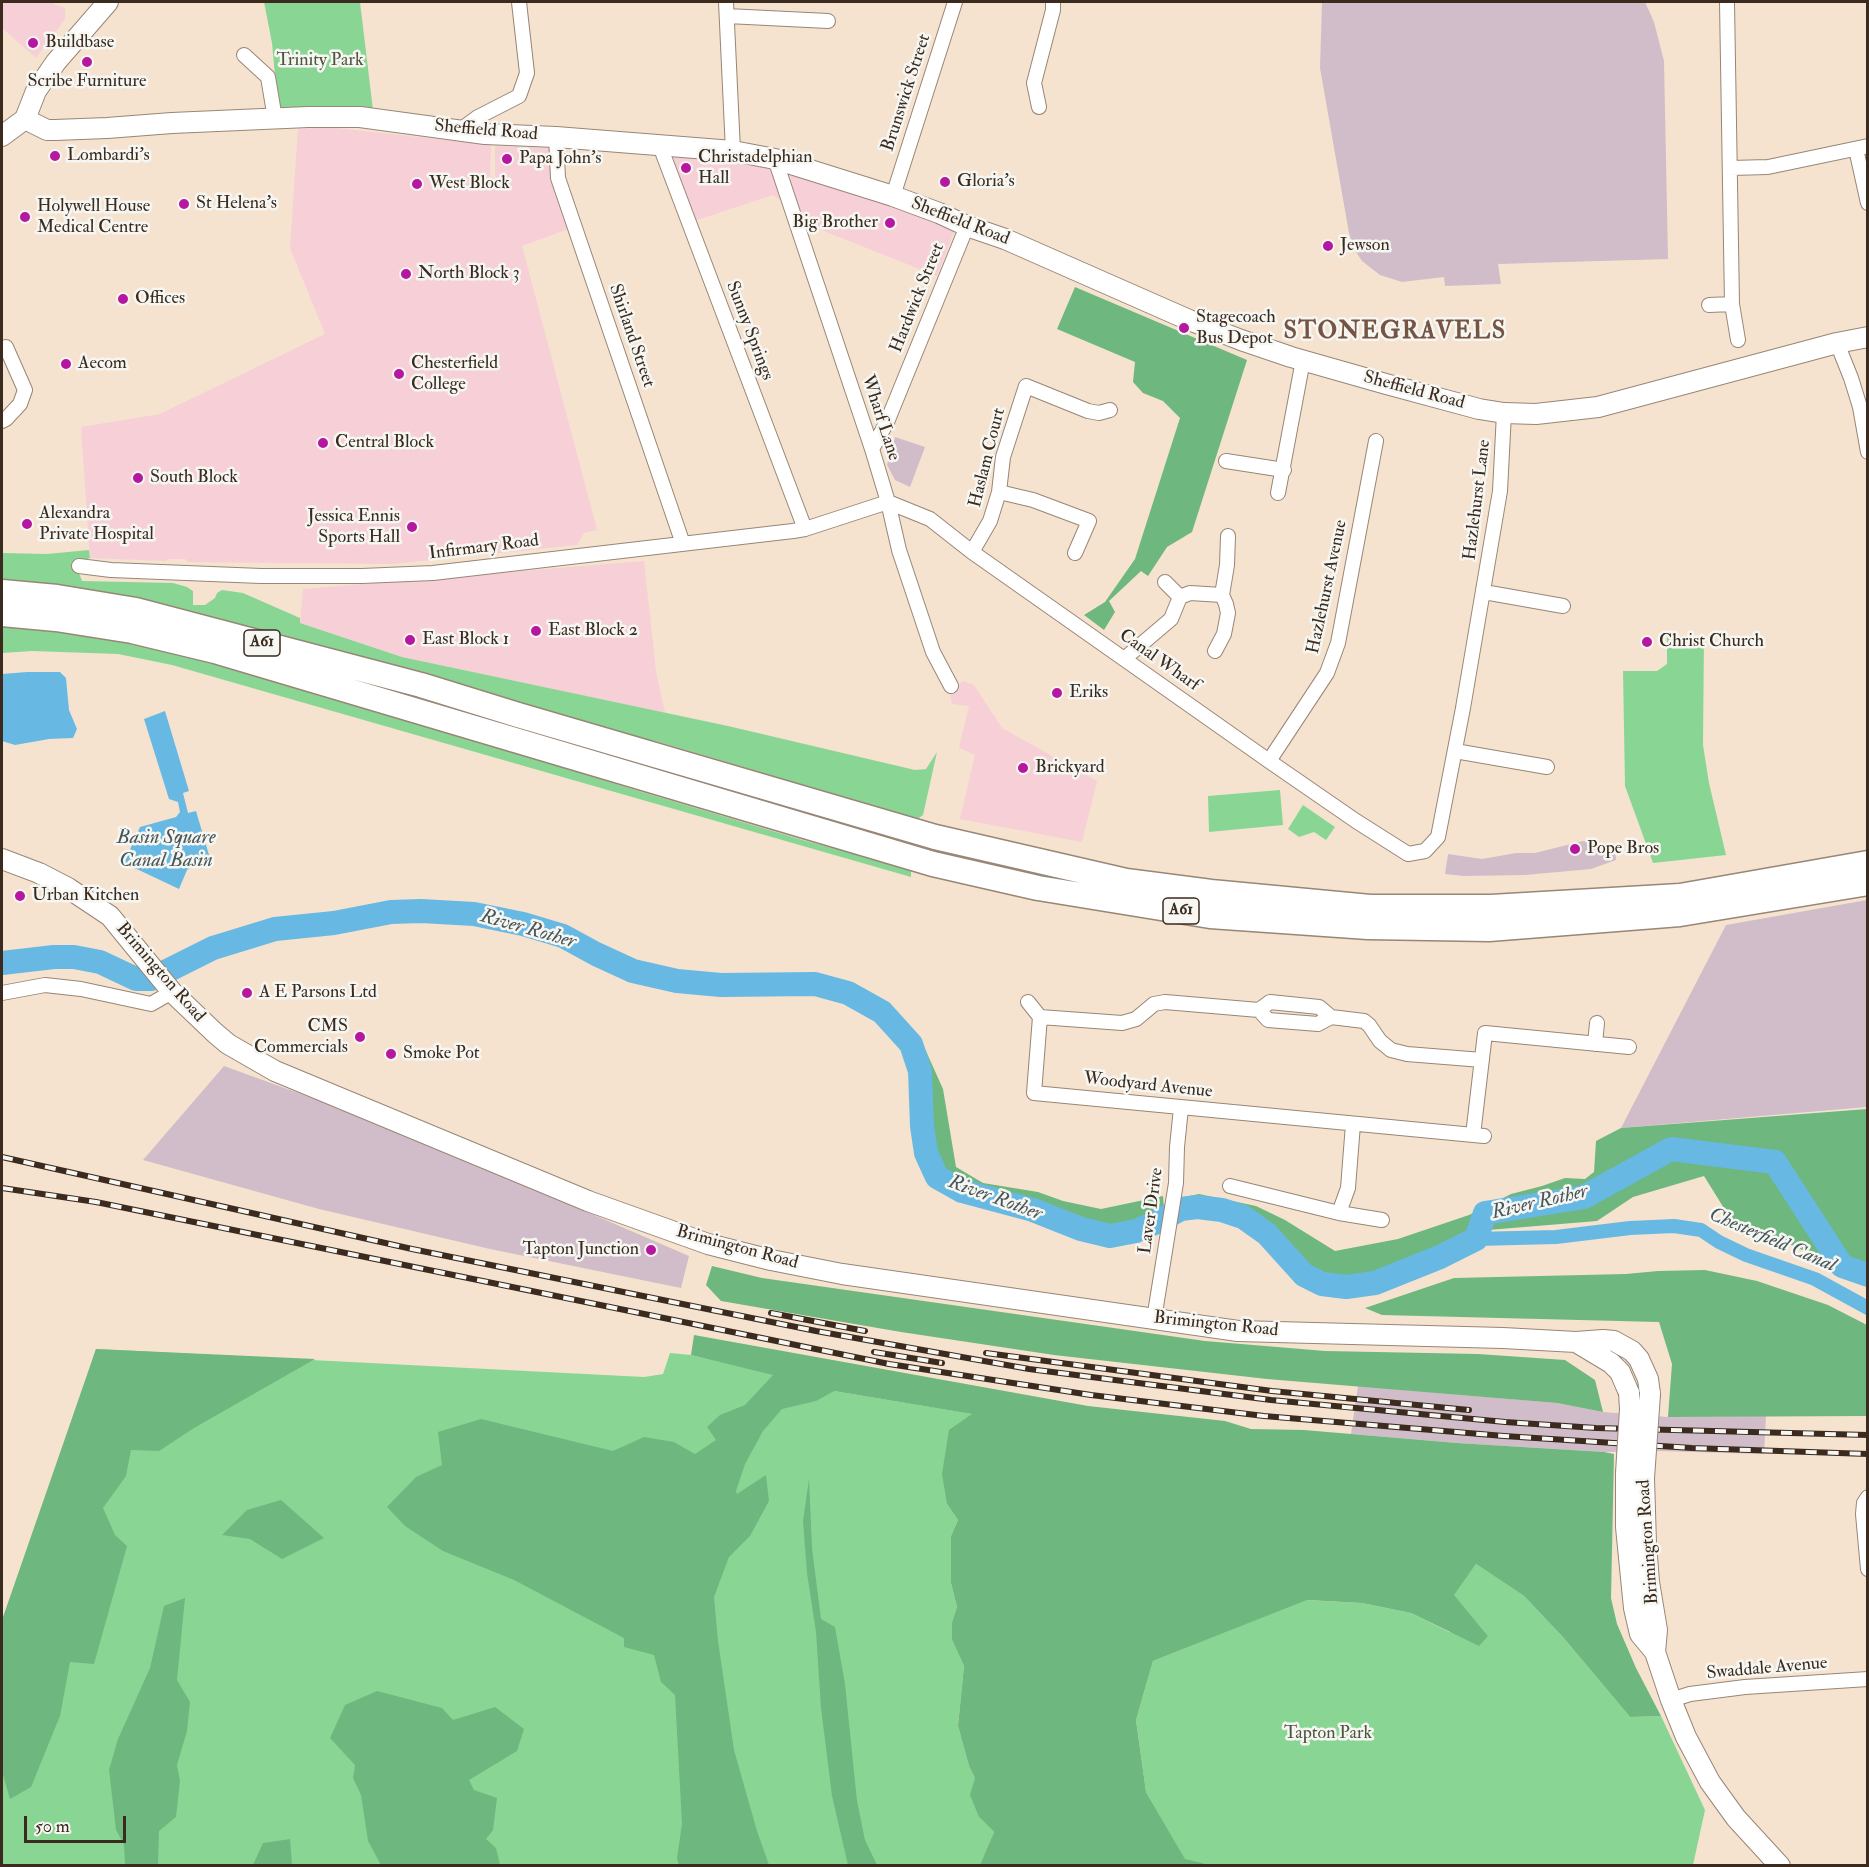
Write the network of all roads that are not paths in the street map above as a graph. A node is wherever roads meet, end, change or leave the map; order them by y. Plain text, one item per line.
1 (108, 2) edge
2 (519, 2) edge
3 (726, 2) edge
4 (955, 2) edge
5 (1053, 2) edge
6 (1727, 2) edge
7 (727, 16) junction
8 (828, 21) dead end
9 (244, 55) dead end
10 (1039, 107) dead end
11 (25, 119) junction
12 (275, 119) junction
13 (459, 131) junction
14 (2, 136) edge
15 (556, 137) junction
16 (660, 146) junction
17 (1862, 148) edge
18 (733, 151) junction
19 (775, 159) junction
20 (1731, 168) junction
21 (894, 196) junction
22 (1868, 202) edge
23 (967, 226) junction
24 (1732, 304) junction
25 (1709, 305) dead end
26 (1868, 338) edge
27 (1738, 340) dead end
28 (1837, 343) junction
29 (6, 347) dead end
30 (1304, 360) junction
31 (1110, 410) dead end
32 (1504, 413) junction
33 (2, 421) edge
34 (1376, 441) dead end
35 (872, 449) junction
36 (1868, 452) edge
37 (1226, 461) dead end
38 (1284, 470) junction
39 (999, 492) junction
40 (1278, 493) dead end
41 (888, 502) junction
42 (805, 529) junction
43 (1227, 536) dead end
44 (683, 544) junction
45 (972, 552) junction
46 (1075, 553) dead end
47 (79, 566) dead end
48 (1165, 582) dead end
49 (2, 592) edge
50 (1484, 592) junction
51 (1222, 595) junction
52 (1180, 597) junction
53 (1563, 606) dead end
54 (2, 615) edge
55 (1215, 651) dead end
56 (1124, 658) junction
57 (951, 686) dead end
58 (1455, 751) junction
59 (1269, 761) junction
60 (1546, 767) dead end
61 (1408, 854) joint
62 (2, 859) edge
63 (1868, 863) edge
64 (1868, 883) edge
65 (172, 992) junction
66 (2, 993) edge
67 (1028, 1002) dead end
68 (1040, 1017) junction
69 (1597, 1023) dead end
70 (1595, 1044) junction
71 (1629, 1047) dead end
72 (1482, 1060) junction
73 (1181, 1108) junction
74 (1353, 1124) junction
75 (1230, 1186) dead end
76 (1340, 1213) junction
77 (1382, 1220) dead end
78 (1154, 1319) junction
79 (1576, 1342) junction
80 (1635, 1475) junction
81 (1868, 1497) edge
82 (1868, 1569) edge
83 (1868, 1679) edge
84 (1671, 1700) junction
85 (1780, 1866) edge

1 - 11 main road
2 - 13 street
3 - 7 street
4 - 21 street, Brunswick Street
5 - 10 street
6 - 20 street
7 - 8 street
7 - 18 street
9 - 12 street
11 - 12 main road, Sheffield Road
11 - 14 main road
12 - 13 main road, Sheffield Road
13 - 15 main road, Sheffield Road
15 - 16 main road, Sheffield Road
15 - 44 street, Shirland Street
16 - 18 main road, Sheffield Road
16 - 42 street, Sunny Springs
17 - 20 street
17 - 22 street
18 - 19 main road, Sheffield Road
19 - 21 main road, Sheffield Road
19 - 35 street, Wharf Lane
20 - 24 street
21 - 23 main road, Sheffield Road
23 - 30 main road, Sheffield Road
23 - 35 street, Hardwick Street
24 - 25 street
24 - 27 street
26 - 28 main road, Sheffield Road
28 - 32 main road, Sheffield Road
28 - 36 street
29 - 33 street
30 - 32 main road, Sheffield Road
30 - 38 street
31 - 39 street, Haslam Court
32 - 50 street, Hazlehurst Lane
34 - 59 street, Hazlehurst Avenue
35 - 41 street, Wharf Lane
37 - 38 street
38 - 40 street
39 - 45 street, Haslam Court
39 - 46 street
41 - 42 street, Infirmary Road
41 - 45 street, Canal Wharf
41 - 57 street, Wharf Lane
42 - 44 street, Infirmary Road
43 - 51 street
44 - 47 street, Infirmary Road
45 - 56 street, Canal Wharf
48 - 52 street
49 - 63 highway, A61
50 - 53 street
50 - 58 street, Hazlehurst Lane
51 - 52 street
51 - 55 street
52 - 56 street
54 - 64 highway, A61
56 - 59 street, Canal Wharf
58 - 60 street
58 - 61 street, Hazlehurst Lane
59 - 61 street, Canal Wharf
62 - 65 main road, Brimington Road
65 - 66 street
65 - 78 main road, Brimington Road
67 - 68 street
68 - 72 street
68 - 73 street, Woodyard Avenue
69 - 70 street
70 - 71 street, Woodyard Avenue
70 - 72 street, Woodyard Avenue
72 - 74 street, Woodyard Avenue
73 - 74 street, Woodyard Avenue
73 - 78 street, Laver Drive
74 - 76 street
75 - 76 street
76 - 77 street
78 - 79 main road, Brimington Road
79 - 80 main road, Brimington Road, bridge
79 - 80 main road, Brimington Road, bridge
80 - 84 main road, Brimington Road
81 - 82 street
83 - 84 street, Swaddale Avenue
84 - 85 main road, Brimington Road

